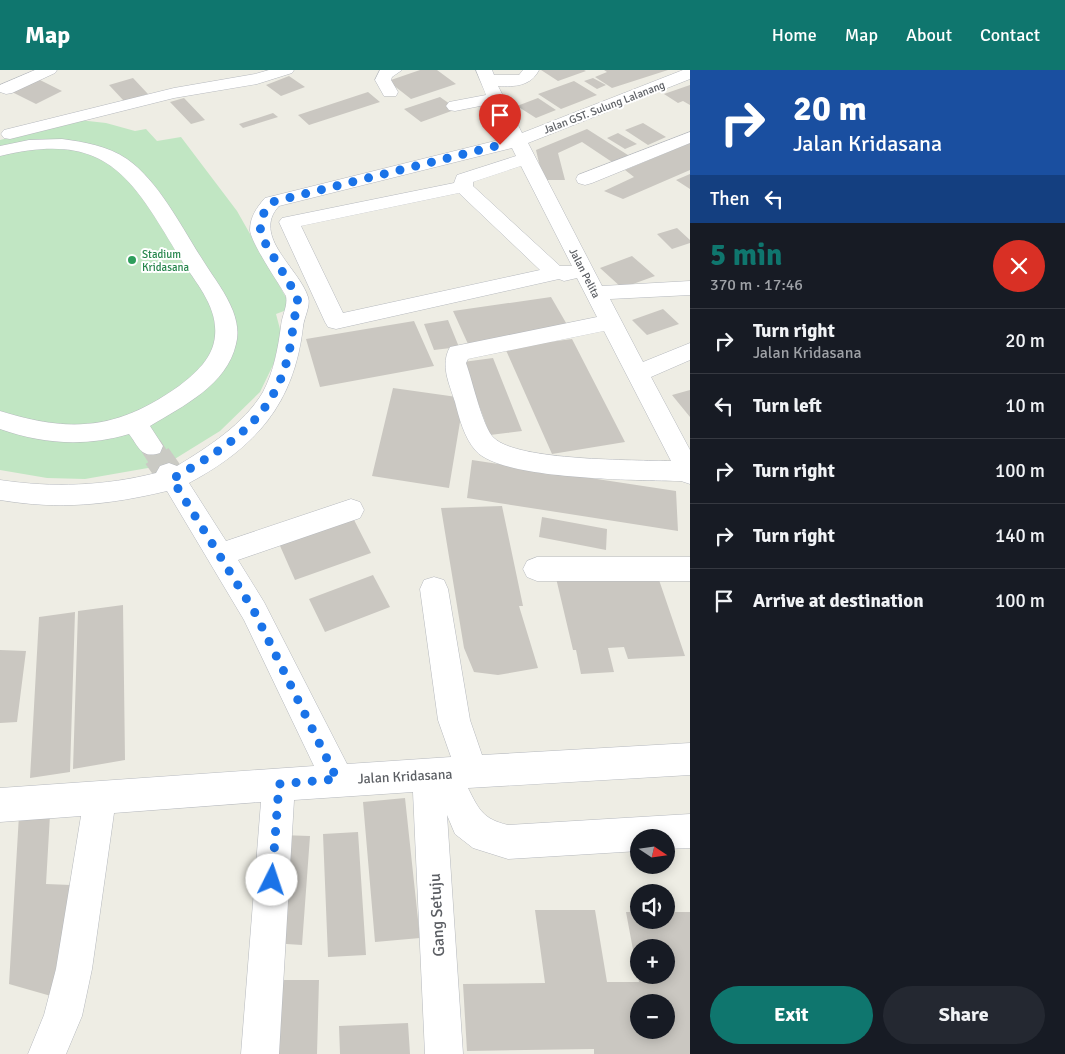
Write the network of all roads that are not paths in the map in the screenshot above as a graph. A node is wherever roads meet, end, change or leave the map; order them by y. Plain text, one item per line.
1 (49, 70) edge
2 (286, 70) edge
3 (394, 70) edge
4 (531, 70) edge
5 (690, 73) edge
6 (489, 83) edge
7 (6, 89) dead end
8 (390, 92) dead end
9 (455, 106) dead end
10 (0, 137) edge
11 (690, 137) edge
12 (523, 149) junction
13 (0, 150) edge
14 (585, 179) dead end
15 (463, 187) junction
16 (584, 272) junction
17 (558, 273) junction
18 (690, 288) edge
19 (595, 293) junction
20 (610, 322) junction
21 (690, 351) edge
22 (638, 373) junction
23 (0, 420) edge
24 (135, 423) junction
25 (150, 446) tunnel mouth
26 (689, 472) edge
27 (171, 476) junction
28 (0, 490) edge
29 (351, 510) dead end
30 (219, 555) junction
31 (537, 569) dead end
32 (690, 569) edge
33 (434, 589) dead end
34 (690, 759) edge
35 (448, 774) junction
36 (337, 779) junction
37 (279, 784) junction
38 (100, 798) junction
39 (0, 805) edge
40 (690, 831) edge
41 (46, 1054) edge
42 (260, 1054) edge
43 (444, 1054) edge

1 - 7 street
2 - 10 street
3 - 8 street
4 - 6 street
5 - 12 street, Jalan GST. Sulung Lalanang
6 - 9 street
6 - 12 street, Jalan Pelita
11 - 14 street
12 - 15 street
12 - 16 street, Jalan Pelita
12 - 27 street
13 - 24 street
15 - 17 street
15 - 17 street
16 - 17 street
16 - 19 street, Jalan Pelita
18 - 19 street
19 - 20 street, Jalan Pelita
20 - 22 street, Jalan Pelita
20 - 26 street
21 - 22 street
22 - 26 street, Jalan Pelita
23 - 24 street
24 - 25 street
27 - 28 street
27 - 30 street
29 - 30 street
30 - 36 street
31 - 32 street
33 - 35 street
34 - 35 street, Jalan Kridasana
35 - 36 street, Jalan Kridasana
35 - 40 street
35 - 43 street, Gang Setuju
36 - 37 street, Jalan Kridasana
37 - 38 street, Jalan Kridasana
37 - 42 street
38 - 39 street, Jalan Kridasana
38 - 41 street

